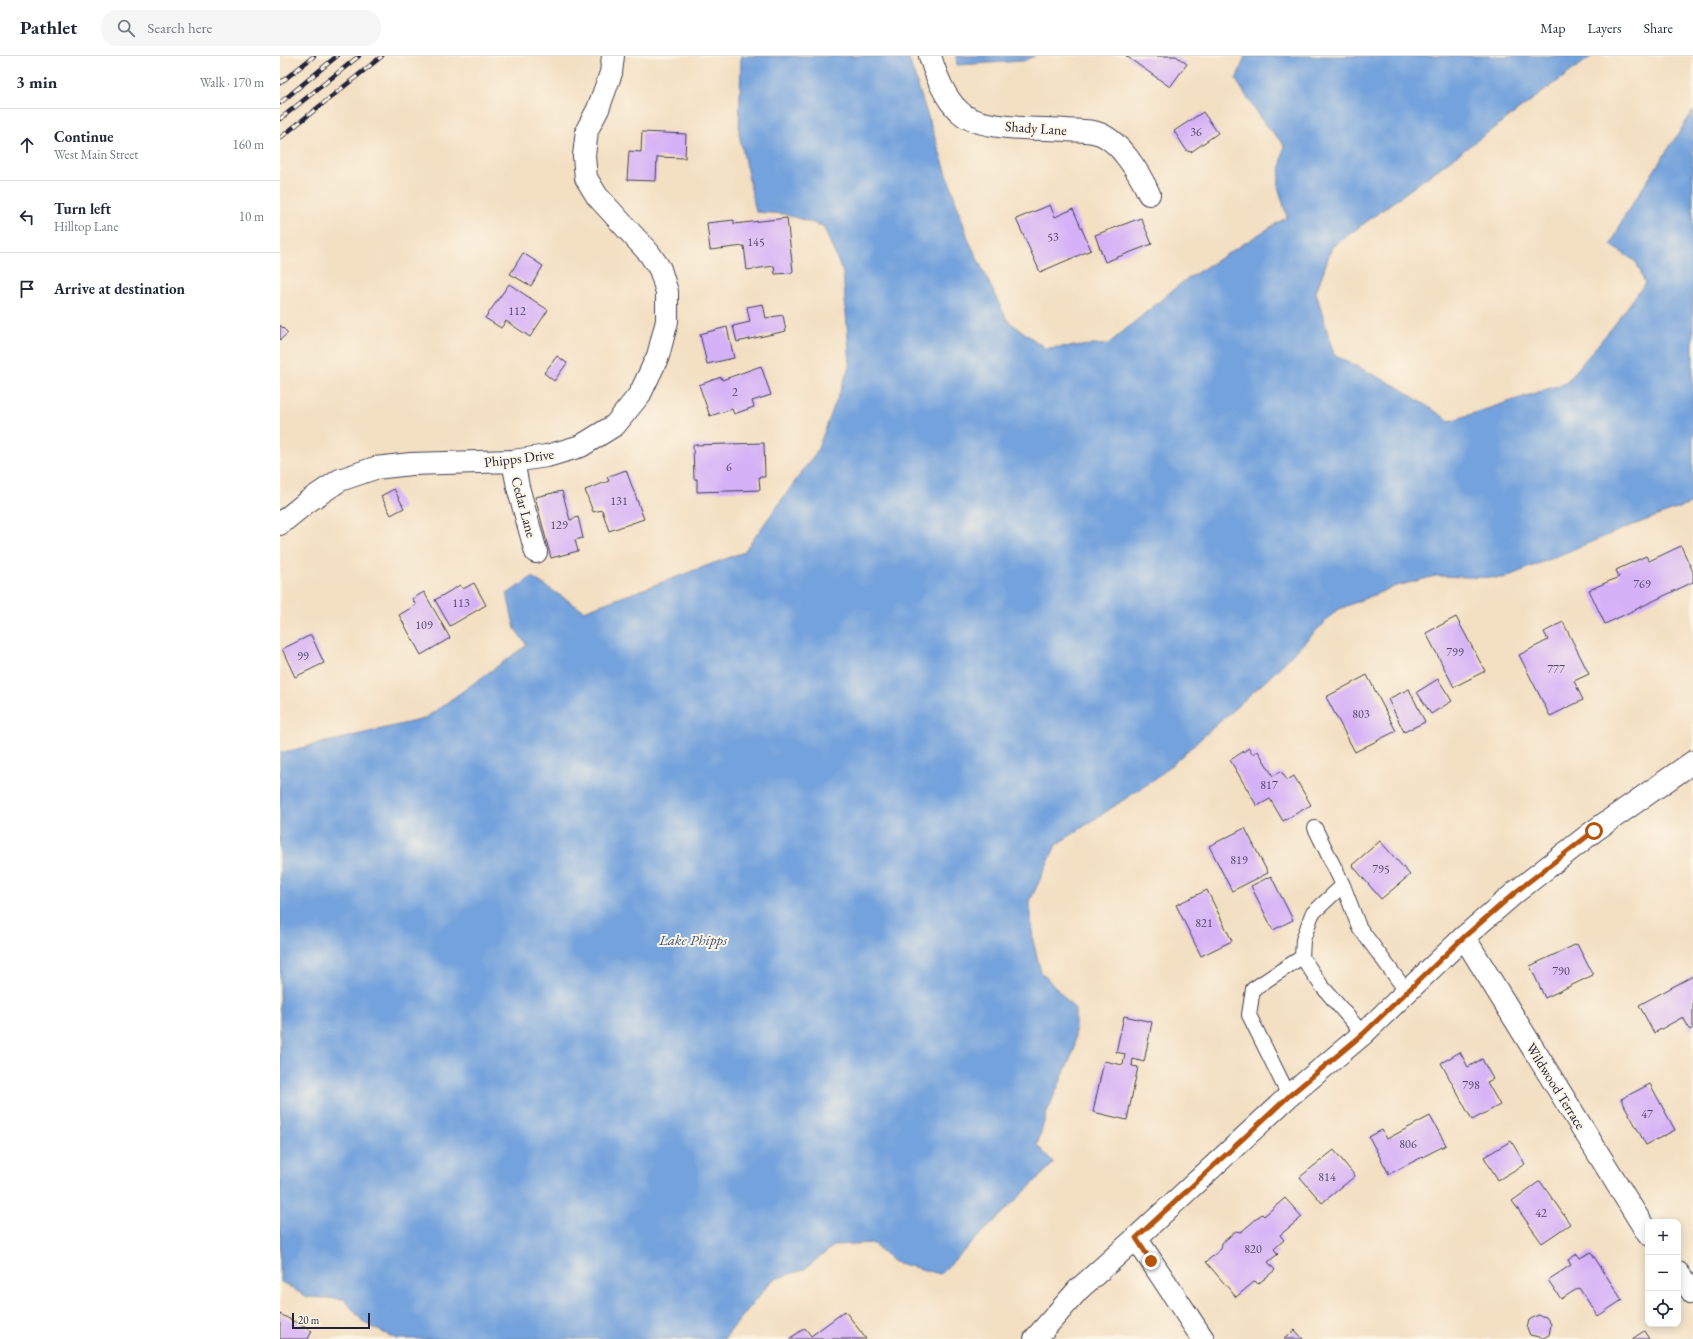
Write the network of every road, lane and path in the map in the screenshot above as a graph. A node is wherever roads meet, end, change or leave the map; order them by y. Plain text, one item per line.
1 (613, 56) edge
2 (930, 56) edge
3 (1149, 194) dead end
4 (513, 461) junction
5 (280, 524) edge
6 (536, 552) dead end
7 (1693, 762) edge
8 (1315, 828) dead end
9 (1343, 885) junction
10 (1464, 937) junction
11 (1302, 957) junction
12 (1407, 992) junction
13 (1363, 1034) junction
14 (1289, 1096) junction
15 (1645, 1229) edge
16 (1136, 1238) junction
17 (1681, 1277) edge
18 (1693, 1292) edge
19 (1035, 1339) edge
20 (1203, 1339) edge

1 - 4 street, Phipps Drive
2 - 3 street, Shady Lane
4 - 5 street, Phipps Drive
4 - 6 street, Cedar Lane
7 - 10 street
8 - 9 lane
9 - 11 lane
9 - 12 lane
10 - 12 street
10 - 15 street, Wildwood Terrace
11 - 13 lane
11 - 14 lane
12 - 13 street
13 - 14 street
14 - 16 street
16 - 19 street
16 - 20 street
17 - 18 street

